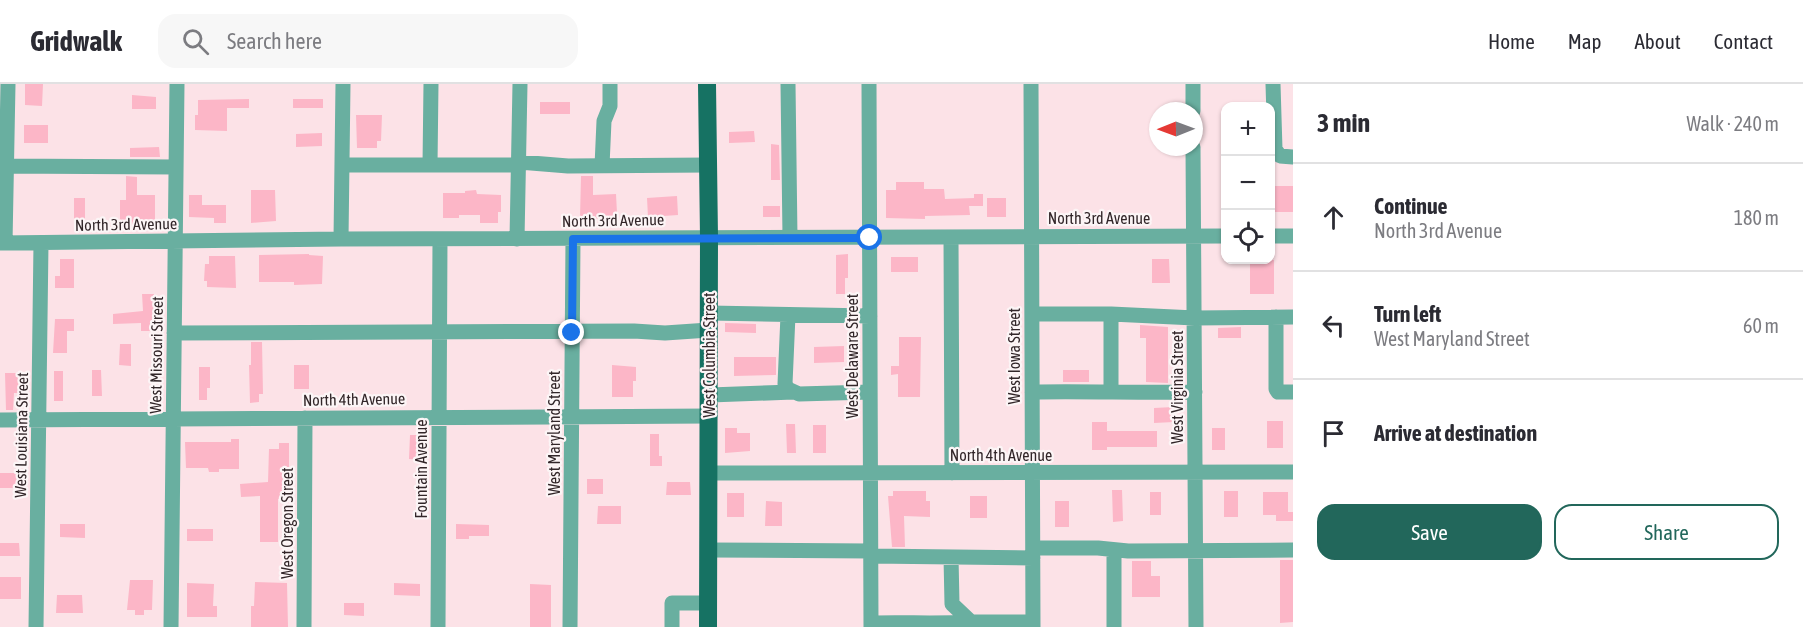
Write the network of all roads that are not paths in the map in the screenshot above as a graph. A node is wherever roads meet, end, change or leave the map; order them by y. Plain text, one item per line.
1 (8, 84) edge
2 (177, 84) edge
3 (343, 84) edge
4 (431, 84) edge
5 (520, 84) edge
6 (610, 84) edge
7 (707, 84) edge
8 (788, 84) edge
9 (869, 84) edge
10 (1031, 84) edge
11 (1193, 84) edge
12 (1274, 84) edge
13 (1193, 102) edge
14 (1193, 156) edge
15 (1293, 157) edge
16 (519, 163) junction
17 (342, 165) junction
18 (430, 165) junction
19 (709, 165) junction
20 (3, 166) edge
21 (602, 166) junction
22 (176, 167) junction
23 (1194, 236) junction
24 (1221, 236) edge
25 (1275, 236) edge
26 (1293, 236) edge
27 (709, 237) junction
28 (790, 237) junction
29 (951, 237) junction
30 (1032, 237) junction
31 (518, 238) junction
32 (870, 238) junction
33 (341, 239) junction
34 (573, 239) junction
35 (440, 240) junction
36 (175, 241) junction
37 (3, 243) edge
38 (41, 243) junction
39 (1032, 314) junction
40 (1111, 314) junction
41 (788, 315) junction
42 (870, 316) junction
43 (1293, 316) edge
44 (1276, 317) junction
45 (1195, 318) junction
46 (709, 321) junction
47 (174, 333) junction
48 (440, 333) junction
49 (572, 333) junction
50 (1111, 390) junction
51 (793, 392) junction
52 (870, 392) junction
53 (1032, 392) junction
54 (1195, 392) junction
55 (1293, 392) edge
56 (710, 395) junction
57 (439, 416) junction
58 (572, 416) junction
59 (710, 416) junction
60 (173, 418) junction
61 (305, 418) junction
62 (40, 419) junction
63 (0, 420) edge
64 (871, 472) junction
65 (1195, 472) junction
66 (1293, 472) edge
67 (710, 473) junction
68 (952, 473) junction
69 (1032, 473) junction
70 (709, 550) junction
71 (1114, 550) junction
72 (1293, 550) edge
73 (1195, 551) junction
74 (1033, 553) junction
75 (871, 554) junction
76 (951, 556) junction
77 (709, 603) junction
78 (971, 622) junction
79 (1033, 624) edge
80 (871, 625) edge
81 (36, 627) edge
82 (171, 627) edge
83 (304, 627) edge
84 (438, 627) edge
85 (570, 627) edge
86 (672, 627) edge
87 (708, 627) edge
88 (1114, 627) edge
89 (1196, 627) edge

1 - 20 street
2 - 22 street, West Missouri Street
3 - 17 street
4 - 18 street
5 - 16 street
6 - 21 street
7 - 19 main road, West Columbia Street
8 - 28 street
9 - 32 street, West Delaware Street
10 - 30 street, West Iowa Street
11 - 13 street
12 - 15 street
14 - 23 street, West Virginia Street
16 - 18 street
16 - 21 street
16 - 31 street
17 - 18 street
17 - 33 street
19 - 21 street
19 - 27 main road, West Columbia Street
20 - 22 street
20 - 37 street
22 - 36 street, West Missouri Street
23 - 24 street, North 3rd Avenue
23 - 30 street, North 3rd Avenue
23 - 45 street, West Virginia Street
25 - 26 street
27 - 28 street, North 3rd Avenue
27 - 34 street, North 3rd Avenue
27 - 46 main road, West Columbia Street
28 - 32 street, North 3rd Avenue
29 - 30 street, North 3rd Avenue
29 - 32 street, North 3rd Avenue
29 - 68 street
30 - 39 street, West Iowa Street
31 - 34 street, North 3rd Avenue
31 - 35 street, North 3rd Avenue
32 - 42 street, West Delaware Street
33 - 35 street, North 3rd Avenue
33 - 36 street, North 3rd Avenue
34 - 49 street, West Maryland Street
35 - 48 street, Fountain Avenue
36 - 38 street, North 3rd Avenue
36 - 47 street, West Missouri Street
37 - 38 street, North 3rd Avenue
38 - 62 street, West Louisiana Street
39 - 40 street
39 - 53 street, West Iowa Street
40 - 45 street
40 - 50 street
41 - 42 street
41 - 46 street
41 - 51 street
42 - 52 street, West Delaware Street
43 - 44 street
44 - 45 street
44 - 55 street
45 - 54 street, West Virginia Street
46 - 49 street
46 - 56 main road, West Columbia Street
47 - 48 street
47 - 60 street, West Missouri Street
48 - 49 street
48 - 57 street, Fountain Avenue
49 - 58 street, West Maryland Street
50 - 53 street
50 - 54 street
51 - 52 street
51 - 56 street
52 - 64 street, West Delaware Street
53 - 69 street, West Iowa Street
54 - 65 street, West Virginia Street
56 - 59 main road, West Columbia Street
57 - 58 street, North 4th Avenue
57 - 61 street, North 4th Avenue
57 - 84 street, Fountain Avenue
58 - 59 street, North 4th Avenue
58 - 85 street, West Maryland Street
59 - 67 main road, West Columbia Street
60 - 61 street, North 4th Avenue
60 - 62 street, North 4th Avenue
60 - 82 street, West Missouri Street
61 - 83 street, West Oregon Street
62 - 63 street, North 4th Avenue
62 - 81 street, West Louisiana Street
64 - 67 street, North 4th Avenue
64 - 68 street, North 4th Avenue
64 - 75 street, West Delaware Street
65 - 66 street, North 4th Avenue
65 - 69 street, North 4th Avenue
65 - 73 street, West Virginia Street
67 - 70 main road, West Columbia Street
68 - 69 street, North 4th Avenue
69 - 74 street, West Iowa Street
70 - 75 street
70 - 77 main road, West Columbia Street
71 - 73 street
71 - 74 street
71 - 88 street
72 - 73 street
73 - 89 street, West Virginia Street
74 - 76 street
74 - 79 street, West Iowa Street
75 - 76 street
75 - 80 street, West Delaware Street
76 - 78 street
77 - 86 street
77 - 87 main road, West Columbia Street
78 - 79 street
78 - 80 street

